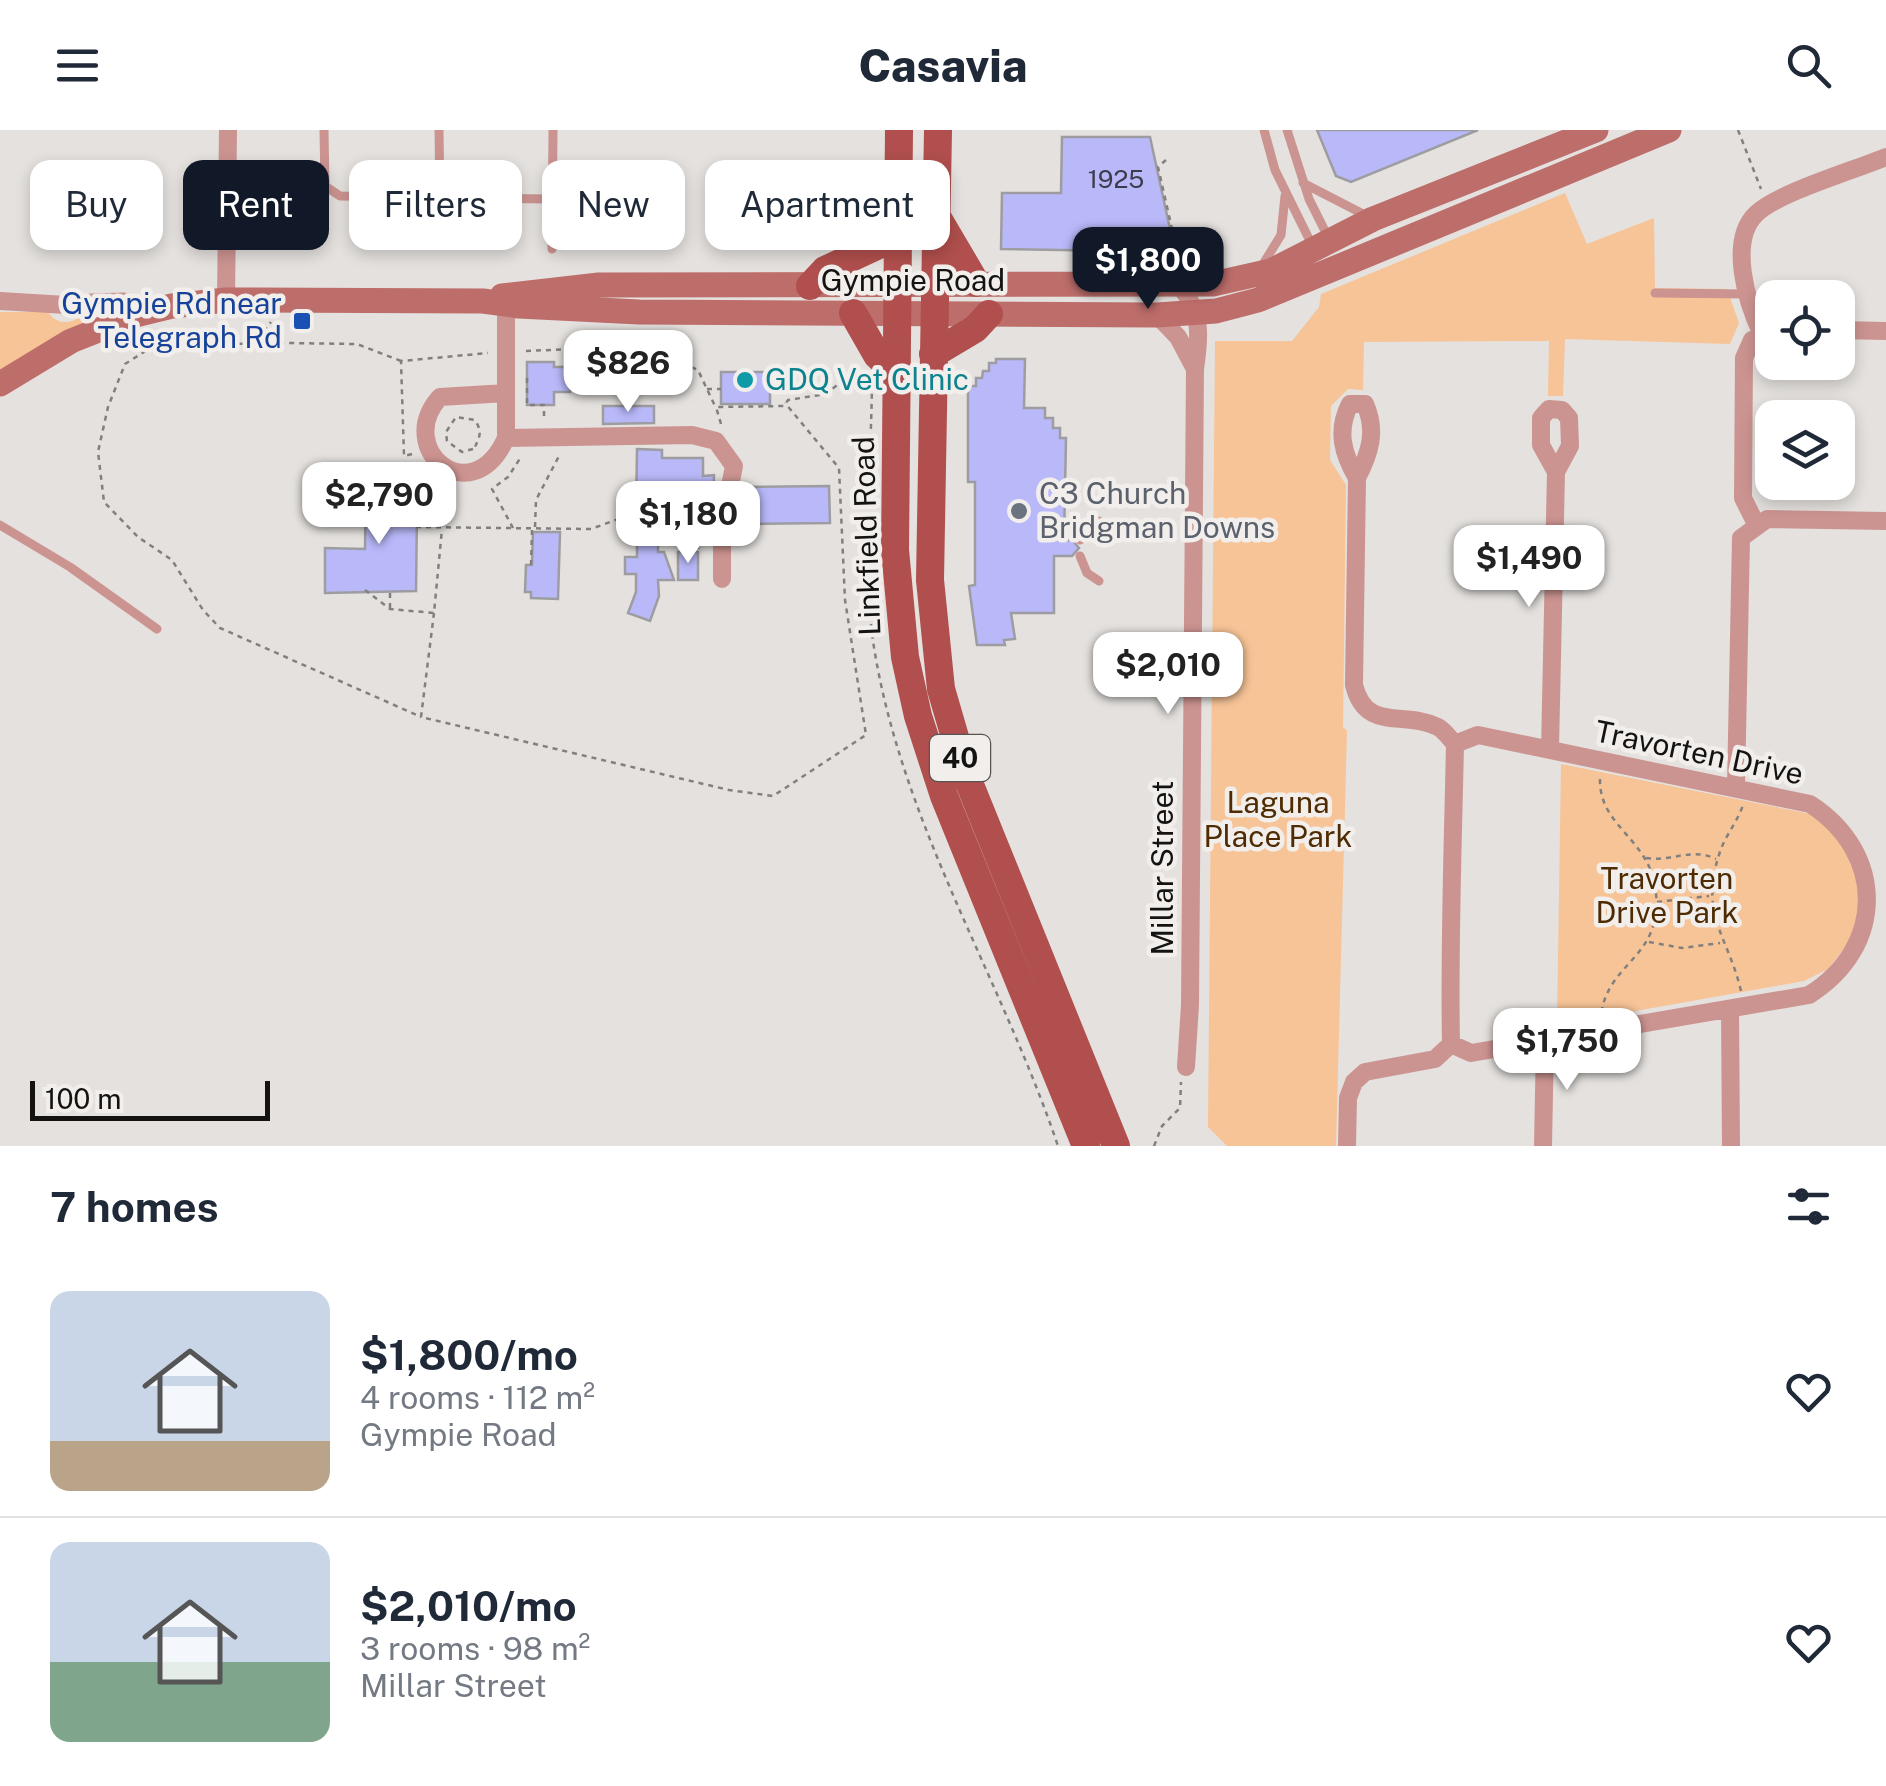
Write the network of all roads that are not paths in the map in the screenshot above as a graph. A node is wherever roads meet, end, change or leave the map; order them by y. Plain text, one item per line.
1 (228, 130) edge
2 (324, 130) edge
3 (439, 130) edge
4 (552, 130) edge
5 (899, 130) edge
6 (938, 130) edge
7 (1264, 130) edge
8 (1287, 130) edge
9 (1596, 130) edge
10 (1669, 130) edge
11 (1886, 157) edge
12 (439, 160) edge
13 (552, 160) edge
14 (899, 160) edge
15 (937, 160) edge
16 (1303, 183) junction
17 (1285, 192) junction
18 (349, 196) edge
19 (1373, 219) junction
20 (950, 239) edge
21 (868, 250) edge
22 (898, 250) edge
23 (935, 250) edge
24 (1329, 258) junction
25 (1256, 276) junction
26 (934, 282) junction
27 (898, 283) junction
28 (976, 283) junction
29 (1178, 285) junction
30 (810, 286) junction
31 (1655, 293) dead end
32 (1746, 294) junction
33 (124, 297) dead end
34 (226, 300) junction
35 (0, 301) edge
36 (494, 302) junction
37 (66, 305) joint
38 (1755, 310) edge
39 (898, 312) junction
40 (853, 313) junction
41 (934, 313) junction
42 (1196, 313) junction
43 (989, 314) junction
44 (1157, 315) junction
45 (1855, 330) edge
46 (1886, 331) edge
47 (1755, 338) edge
48 (933, 354) junction
49 (1195, 369) junction
50 (897, 374) junction
51 (0, 384) edge
52 (506, 394) junction
53 (506, 438) junction
54 (1556, 472) dead end
55 (1357, 478) dead end
56 (1099, 521) dead end
57 (1886, 521) edge
58 (1756, 524) junction
59 (0, 525) edge
60 (1080, 540) dead end
61 (1080, 556) dead end
62 (722, 579) dead end
63 (1099, 580) dead end
64 (157, 629) dead end
65 (1455, 744) junction
66 (1550, 749) junction
67 (1742, 788) junction
68 (1882, 904) edge
69 (1737, 1008) junction
70 (1545, 1040) junction
71 (1450, 1044) junction
72 (1186, 1067) road end
73 (1086, 1146) edge
74 (1116, 1146) edge
75 (1347, 1146) edge
76 (1542, 1146) edge
77 (1731, 1146) edge

1 - 34 street
2 - 18 lane
3 - 12 lane
4 - 13 lane
5 - 14 main road, Linkfield Road / 40
6 - 15 main road, Linkfield Road / 40
7 - 17 lane
8 - 16 lane
9 - 19 main road, Gympie Road
10 - 24 main road, Gympie Road
11 - 32 street
16 - 19 lane
16 - 24 lane
17 - 24 lane
17 - 25 lane
19 - 24 main road, Gympie Road
20 - 28 main road
21 - 30 main road
22 - 27 main road, Linkfield Road / 40
23 - 26 main road, Linkfield Road / 40
24 - 25 main road, Gympie Road
24 - 42 main road, Gympie Road
25 - 29 main road, Gympie Road
26 - 27 main road, Gympie Road
26 - 28 main road, Gympie Road
26 - 41 main road, Linkfield Road / 40
27 - 30 main road, Gympie Road
27 - 39 main road, Linkfield Road / 40
28 - 29 main road, Gympie Road
29 - 42 street
30 - 36 main road, Gympie Road
31 - 32 lane
32 - 38 street
33 - 37 lane
34 - 36 main road, Gympie Road
34 - 51 main road, Gympie Road
35 - 37 street
36 - 40 main road, Gympie Road
36 - 52 street
39 - 40 main road, Gympie Road
39 - 41 main road, Gympie Road
39 - 50 main road, Linkfield Road / 40
40 - 50 main road
41 - 43 main road, Gympie Road
41 - 48 main road, Linkfield Road / 40
42 - 44 main road, Gympie Road
42 - 49 street, Millar Street
43 - 44 main road, Gympie Road
43 - 48 main road
44 - 49 street
45 - 46 street
47 - 58 street
48 - 74 main road, Linkfield Road / 40
49 - 72 street, Millar Street
50 - 73 main road, Linkfield Road / 40
52 - 53 street
52 - 53 street
53 - 62 street
54 - 66 street
55 - 65 street
56 - 60 lane
57 - 58 street
58 - 67 street
59 - 64 lane
61 - 63 lane
65 - 66 street, Travorten Drive
65 - 71 street
66 - 67 street, Travorten Drive
67 - 68 street, Travorten Drive
68 - 69 street, Travorten Drive
69 - 70 street, Travorten Drive
69 - 77 street
70 - 71 street, Travorten Drive
70 - 76 street
71 - 75 street

